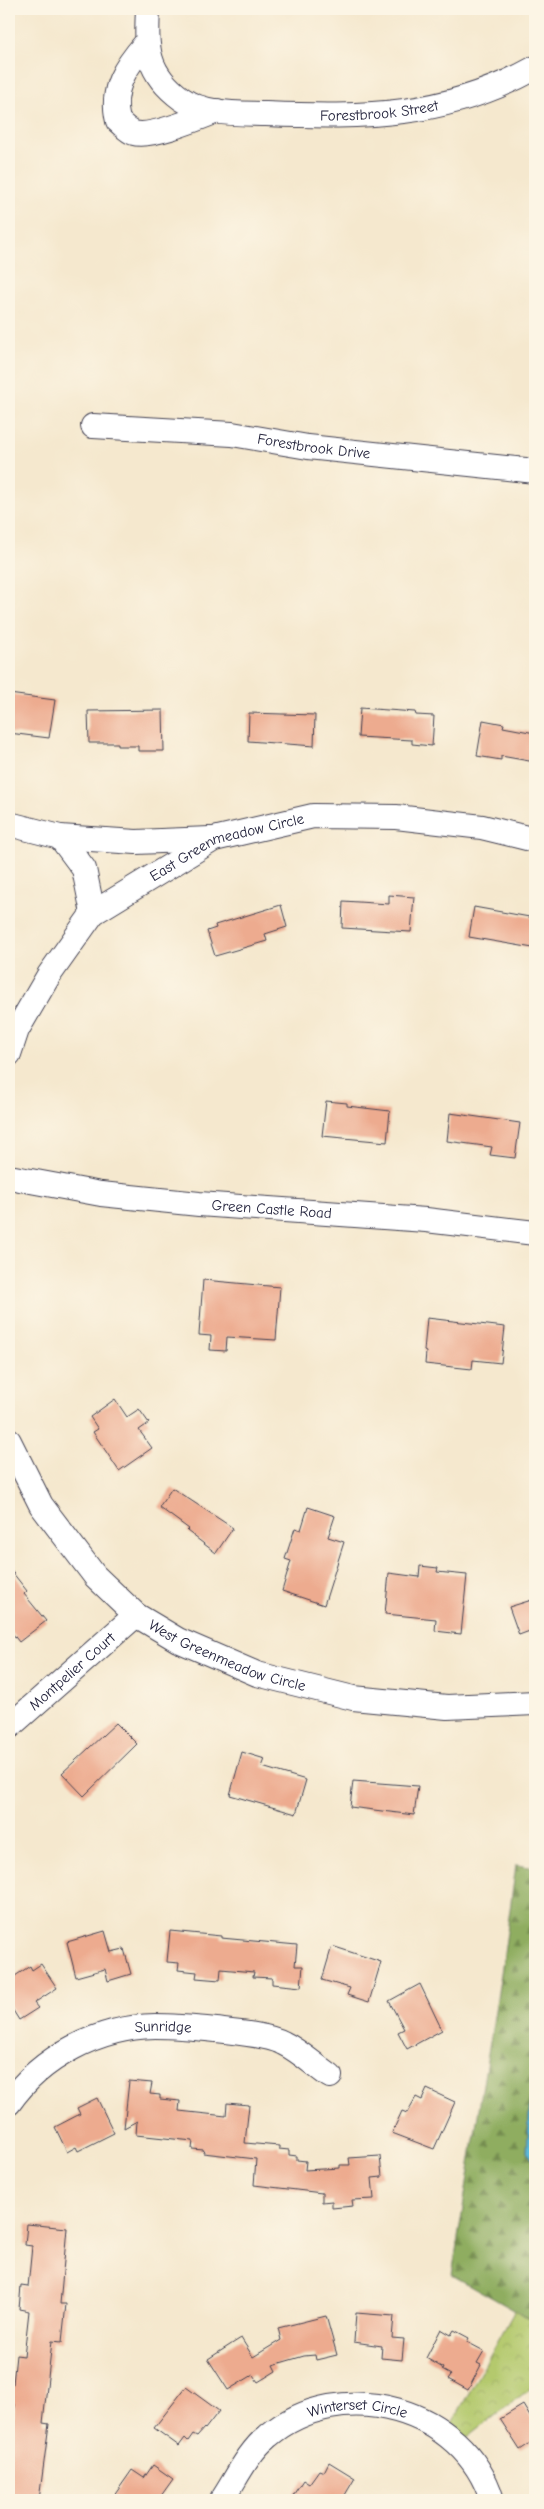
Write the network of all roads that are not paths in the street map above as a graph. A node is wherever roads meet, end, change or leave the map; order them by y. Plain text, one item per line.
1 (148, 9) edge
2 (146, 43) junction
3 (535, 68) edge
4 (217, 111) junction
5 (93, 426) dead end
6 (535, 471) edge
7 (9, 824) edge
8 (60, 837) junction
9 (214, 839) junction
10 (535, 840) edge
11 (93, 913) junction
12 (9, 1054) edge
13 (9, 1177) edge
14 (535, 1233) edge
15 (9, 1442) edge
16 (136, 1615) junction
17 (535, 1703) edge
18 (9, 1728) edge
19 (330, 2076) dead end
20 (9, 2103) edge
21 (222, 2500) edge
22 (492, 2500) edge

1 - 2 street, Forestbrook Street
2 - 4 street, Forestbrook Street
2 - 4 street, Forestbrook Street
3 - 4 street, Forestbrook Street
5 - 6 street, Forestbrook Drive
7 - 8 street
8 - 9 street
8 - 11 street
9 - 10 street, East Greenmeadow Circle
9 - 11 street, East Greenmeadow Circle
11 - 12 street, East Greenmeadow Circle
13 - 14 street, Green Castle Road
15 - 16 street, West Greenmeadow Circle
16 - 17 street, West Greenmeadow Circle
16 - 18 street, Montpelier Court
19 - 20 street, Sunridge
21 - 22 street, Winterset Circle

